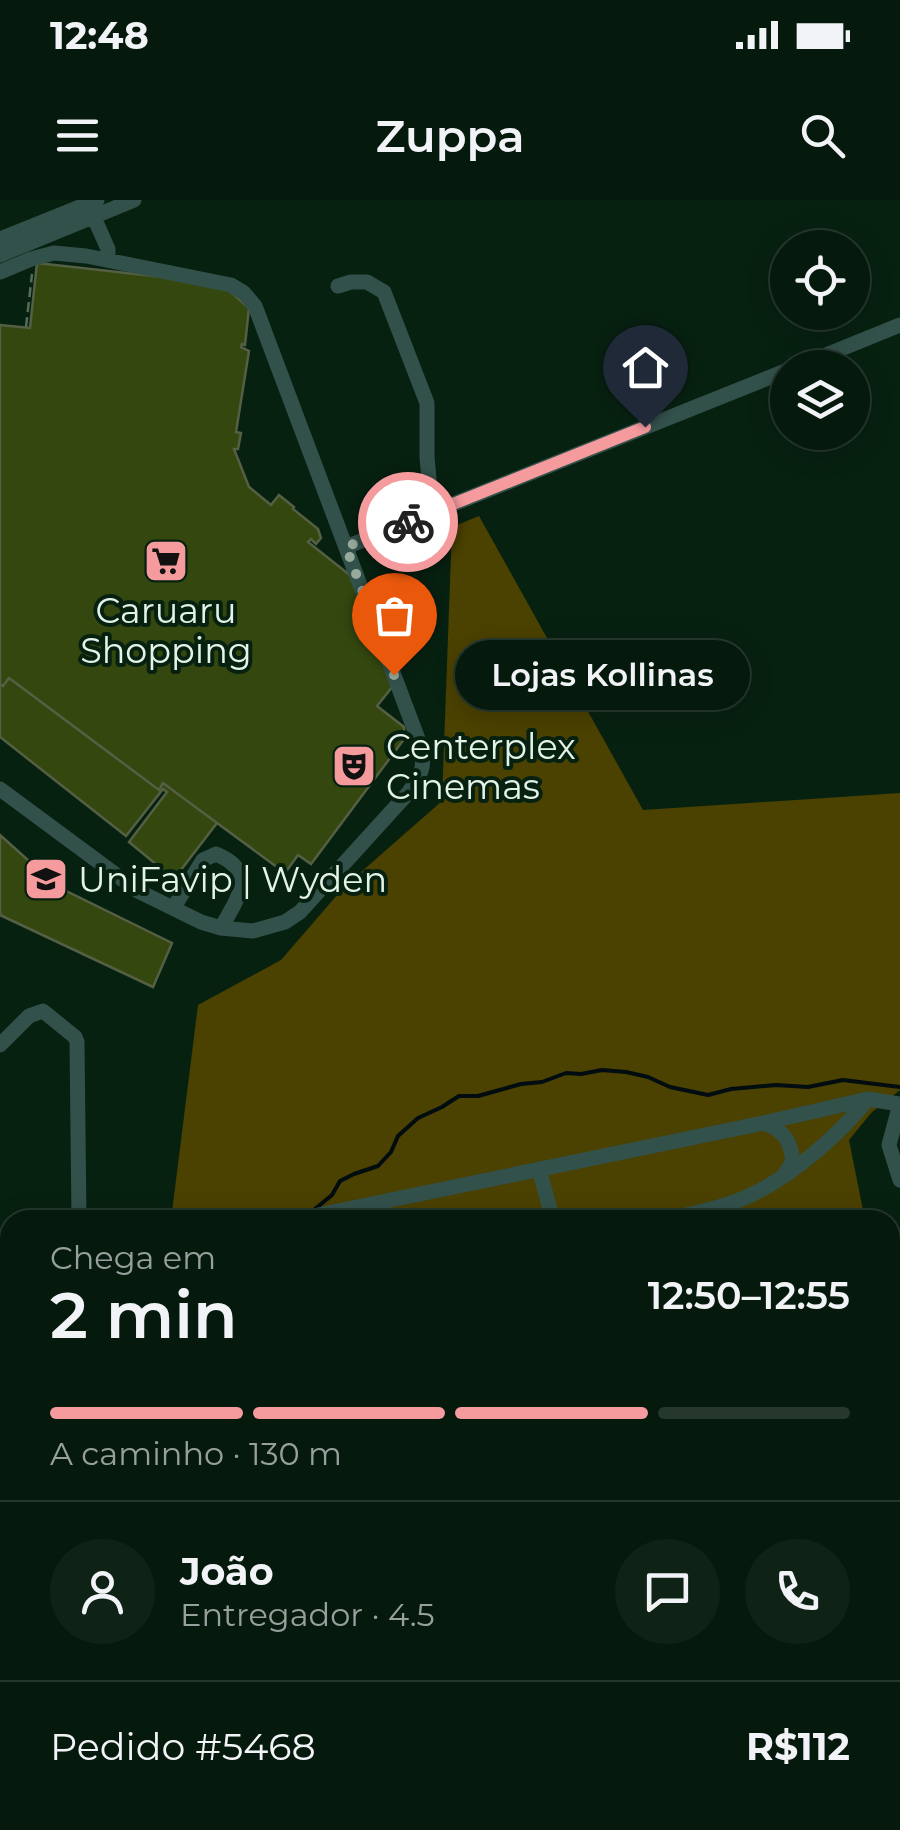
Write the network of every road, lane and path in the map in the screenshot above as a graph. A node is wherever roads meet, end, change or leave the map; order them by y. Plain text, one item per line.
1 (134, 200) edge
2 (92, 206) edge
3 (0, 239) edge
4 (0, 255) edge
5 (34, 258) junction
6 (108, 260) junction
7 (0, 272) edge
8 (338, 286) dead end
9 (900, 325) edge
10 (26, 328) dead end
11 (838, 350) edge
12 (770, 377) edge
13 (432, 513) junction
14 (346, 547) junction
15 (0, 789) edge
16 (174, 907) junction
17 (221, 928) junction
18 (0, 1045) edge
19 (868, 1099) junction
20 (900, 1104) edge
21 (763, 1123) junction
22 (538, 1170) junction
23 (780, 1179) junction
24 (900, 1180) edge
25 (79, 1210) edge
26 (343, 1210) edge
27 (550, 1210) edge
28 (700, 1210) edge

1 - 2 street
2 - 3 street
2 - 4 street
2 - 6 street
5 - 6 street
5 - 7 street
5 - 10 path
6 - 14 street
8 - 13 street
9 - 11 street
12 - 13 street
13 - 14 street
14 - 17 street
15 - 16 street
16 - 17 street
16 - 17 street
18 - 25 street
19 - 20 street
19 - 21 street
19 - 23 street
20 - 24 street
21 - 22 street
21 - 23 street
22 - 26 street
22 - 27 street
23 - 28 street

